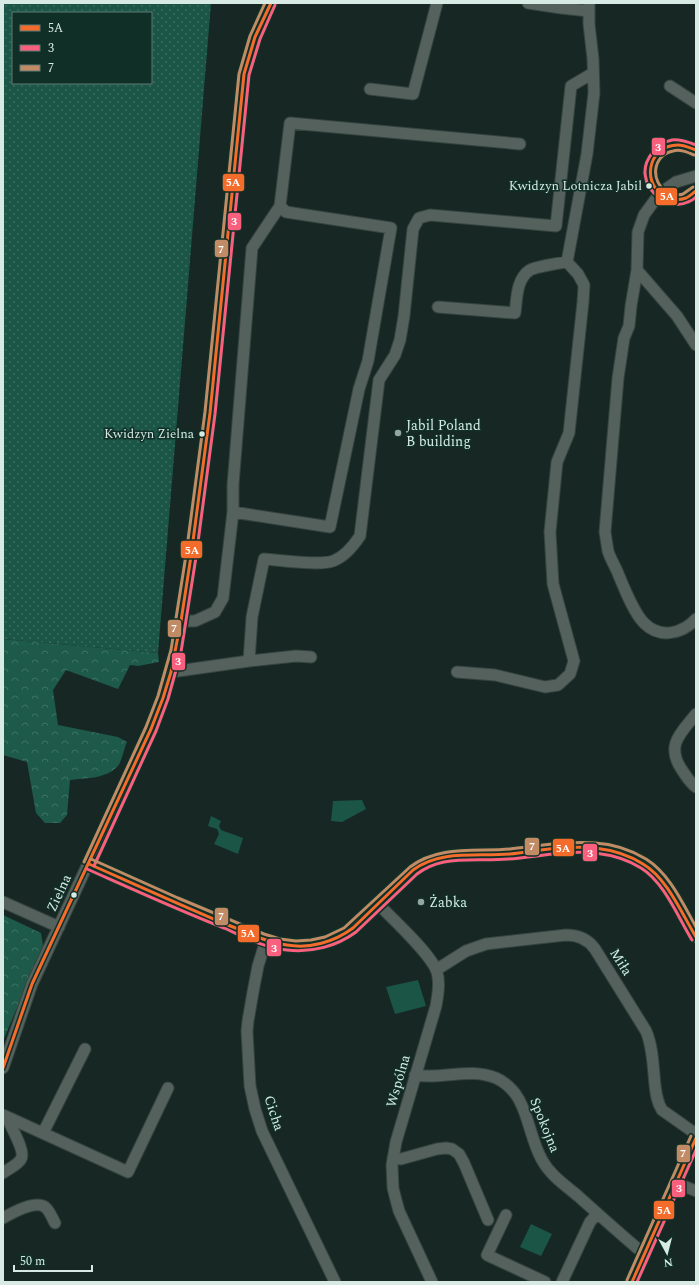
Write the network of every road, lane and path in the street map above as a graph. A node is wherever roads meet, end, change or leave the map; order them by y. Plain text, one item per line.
1 (272, 3) edge
2 (437, 3) edge
3 (528, 3) edge
4 (589, 7) edge
5 (593, 73) junction
6 (670, 86) dead end
7 (370, 89) dead end
8 (696, 103) edge
9 (520, 144) dead end
10 (696, 150) edge
11 (696, 176) edge
12 (696, 191) edge
13 (660, 193) junction
14 (280, 206) junction
15 (566, 262) junction
16 (637, 270) junction
17 (438, 307) dead end
18 (696, 344) edge
19 (233, 512) junction
20 (696, 619) edge
21 (181, 620) junction
22 (311, 657) dead end
23 (250, 661) junction
24 (171, 672) junction
25 (457, 672) dead end
26 (696, 714) edge
27 (696, 787) edge
28 (88, 864) junction
29 (3, 902) edge
30 (378, 904) junction
31 (59, 927) junction
32 (696, 937) edge
33 (266, 940) junction
34 (436, 970) junction
35 (85, 1049) dead end
36 (3, 1068) edge
37 (415, 1075) junction
38 (168, 1088) dead end
39 (5, 1116) edge
40 (43, 1133) junction
41 (696, 1134) edge
42 (696, 1138) edge
43 (393, 1158) junction
44 (3, 1173) edge
45 (676, 1183) junction
46 (696, 1191) edge
47 (597, 1214) junction
48 (506, 1215) dead end
49 (3, 1218) edge
50 (488, 1220) dead end
51 (55, 1223) dead end
52 (645, 1253) junction
53 (335, 1282) edge
54 (432, 1282) edge
55 (545, 1282) edge
56 (562, 1282) edge
57 (632, 1282) edge

1 - 21 street, Zielna
2 - 7 street
3 - 4 street
4 - 5 street
5 - 15 street
5 - 23 street
6 - 8 street
9 - 14 street
10 - 13 street
11 - 13 street
12 - 13 street
13 - 16 street
14 - 19 street
14 - 19 street
15 - 17 street
15 - 25 street
16 - 18 street
16 - 20 street
19 - 21 street
21 - 24 street, Zielna
22 - 23 street
23 - 24 street
24 - 28 street, Zielna
26 - 27 street
28 - 31 street, Zielna
28 - 33 street
29 - 31 street
30 - 32 street
30 - 33 street
30 - 34 street, Wspólna
31 - 36 street, Zielna
33 - 53 street, Cicha
34 - 37 street, Wspólna
34 - 41 street, Miła
35 - 40 street
37 - 43 street, Wspólna
37 - 47 street, Spokojna
38 - 40 street
39 - 40 street
39 - 44 street
42 - 45 street
43 - 50 street
43 - 54 street, Wspólna
45 - 46 street
45 - 52 street
47 - 52 street, Spokojna
47 - 56 street
48 - 55 street
49 - 51 street
52 - 57 street

